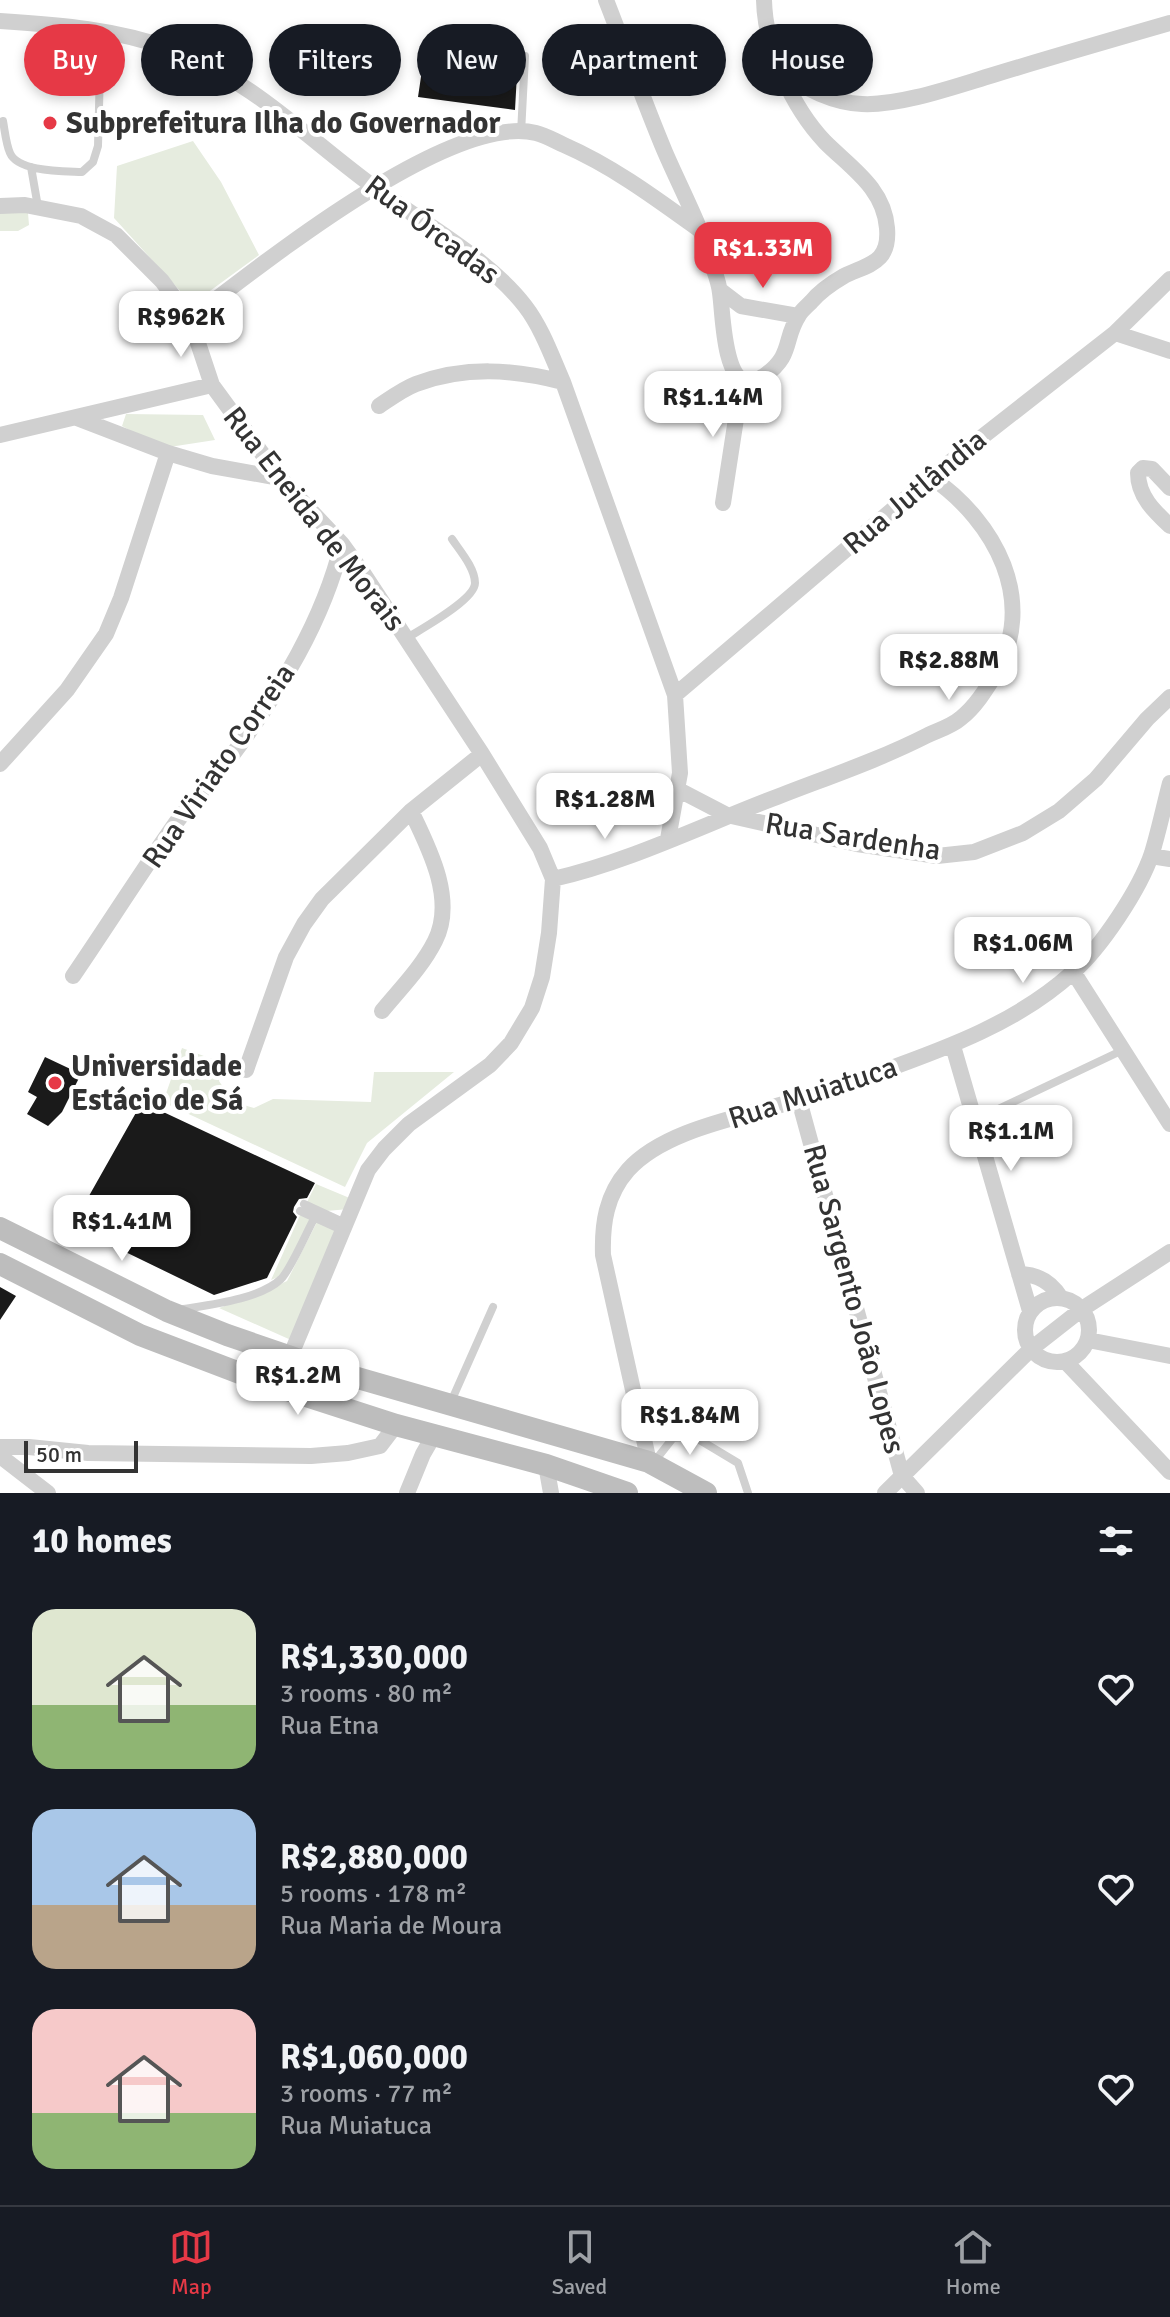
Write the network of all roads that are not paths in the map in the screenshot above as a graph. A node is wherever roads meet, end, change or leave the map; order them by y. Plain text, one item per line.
1 (606, 0) edge
2 (764, 0) edge
3 (0, 21) edge
4 (1170, 23) edge
5 (30, 24) edge
6 (770, 24) edge
7 (125, 35) edge
8 (99, 96) edge
9 (523, 96) edge
10 (792, 96) edge
11 (827, 96) edge
12 (3, 121) dead end
13 (521, 133) junction
14 (31, 167) junction
15 (373, 187) junction
16 (0, 206) edge
17 (38, 208) junction
18 (698, 229) junction
19 (1170, 279) edge
20 (720, 290) junction
21 (798, 316) junction
22 (190, 319) junction
23 (1115, 333) junction
24 (1170, 351) edge
25 (742, 380) junction
26 (563, 382) junction
27 (212, 385) junction
28 (379, 406) dead end
29 (77, 418) junction
30 (0, 435) edge
31 (168, 453) junction
32 (931, 477) junction
33 (280, 478) junction
34 (1170, 488) edge
35 (723, 503) dead end
36 (1170, 526) edge
37 (452, 539) dead end
38 (342, 544) junction
39 (407, 638) junction
40 (675, 695) junction
41 (1170, 697) edge
42 (482, 754) junction
43 (0, 764) edge
44 (1170, 783) edge
45 (677, 789) junction
46 (411, 811) junction
47 (727, 815) junction
48 (668, 839) junction
49 (1151, 856) junction
50 (1170, 859) edge
51 (553, 879) junction
52 (1074, 973) junction
53 (73, 976) dead end
54 (382, 1011) dead end
55 (953, 1046) junction
56 (1123, 1050) junction
57 (246, 1070) dead end
58 (799, 1100) junction
59 (974, 1120) junction
60 (1170, 1124) edge
61 (315, 1217) junction
62 (344, 1226) junction
63 (0, 1228) edge
64 (1170, 1252) edge
65 (0, 1264) edge
66 (1019, 1274) junction
67 (1061, 1298) junction
68 (493, 1307) dead end
69 (1082, 1309) junction
70 (167, 1311) junction
71 (1030, 1311) junction
72 (140, 1335) junction
73 (1088, 1340) junction
74 (1031, 1349) junction
75 (1170, 1356) edge
76 (290, 1357) junction
77 (1065, 1361) junction
78 (450, 1405) junction
79 (396, 1425) junction
80 (434, 1435) junction
81 (0, 1447) edge
82 (29, 1447) junction
83 (0, 1456) edge
84 (651, 1463) junction
85 (546, 1465) junction
86 (1170, 1472) edge
87 (20, 1474) junction
88 (902, 1476) junction
89 (48, 1493) edge
90 (407, 1493) edge
91 (551, 1493) edge
92 (627, 1493) edge
93 (706, 1493) edge
94 (748, 1493) edge
95 (885, 1493) edge
96 (917, 1493) edge

1 - 18 street
2 - 6 street
3 - 5 street, Rua Órcadas
4 - 11 street
7 - 15 street, Rua Órcadas
8 - 14 lane
9 - 13 lane
10 - 21 street
12 - 14 lane
13 - 15 street
13 - 18 street
14 - 17 lane
15 - 22 street
15 - 26 street, Rua Órcadas
16 - 17 street, Rua Eneida de Morais
17 - 22 street, Rua Eneida de Morais
18 - 20 street
19 - 23 street, Rua Jutlândia
20 - 21 street
20 - 25 street
21 - 25 street
22 - 27 street, Rua Eneida de Morais
23 - 24 street
23 - 32 street, Rua Jutlândia
25 - 35 street
26 - 28 street
26 - 40 street, Rua Órcadas
27 - 29 street
27 - 33 street, Rua Eneida de Morais
29 - 30 street
29 - 31 street
31 - 33 street
31 - 43 street
32 - 40 street, Rua Jutlândia
32 - 47 street
33 - 38 street, Rua Eneida de Morais
34 - 36 street
37 - 39 lane
38 - 39 street, Rua Eneida de Morais
38 - 53 street, Rua Viriato Correia
39 - 42 street, Rua Eneida de Morais
40 - 45 street, Rua Órcadas
41 - 47 street, Rua Sardenha
42 - 46 street
42 - 51 street, Rua Eneida de Morais
44 - 49 street, Rua Muiatuca
45 - 47 street, Rua Sardenha
45 - 48 street, Rua Órcadas
46 - 54 street
46 - 57 street
47 - 48 street
48 - 51 street
49 - 50 street
49 - 52 street, Rua Muiatuca
51 - 62 street, Rua Eneida de Morais
52 - 55 street, Rua Muiatuca
52 - 56 street
55 - 58 street, Rua Muiatuca
55 - 59 street
56 - 59 lane
56 - 60 street
58 - 84 street, Rua Muiatuca
58 - 88 street, Rua Sargento João Lopes
59 - 66 street
61 - 62 lane
61 - 62 lane
61 - 70 lane
62 - 76 street, Rua Eneida de Morais
63 - 70 main road
64 - 69 street
65 - 72 main road
66 - 67 street
66 - 71 street
67 - 69 street
67 - 71 street
68 - 78 lane
69 - 73 street
69 - 74 street
70 - 76 main road
71 - 74 street
72 - 76 main road
72 - 79 main road
73 - 75 street
73 - 77 street
74 - 77 street
74 - 88 street
76 - 78 main road
77 - 86 street
78 - 84 main road
79 - 80 main road
79 - 82 street
80 - 85 main road
80 - 90 street
81 - 82 street
82 - 87 street
83 - 87 street
84 - 93 main road
84 - 94 lane
85 - 91 street
85 - 92 main road
87 - 89 street
88 - 95 street
88 - 96 street, Rua Sargento João Lopes

